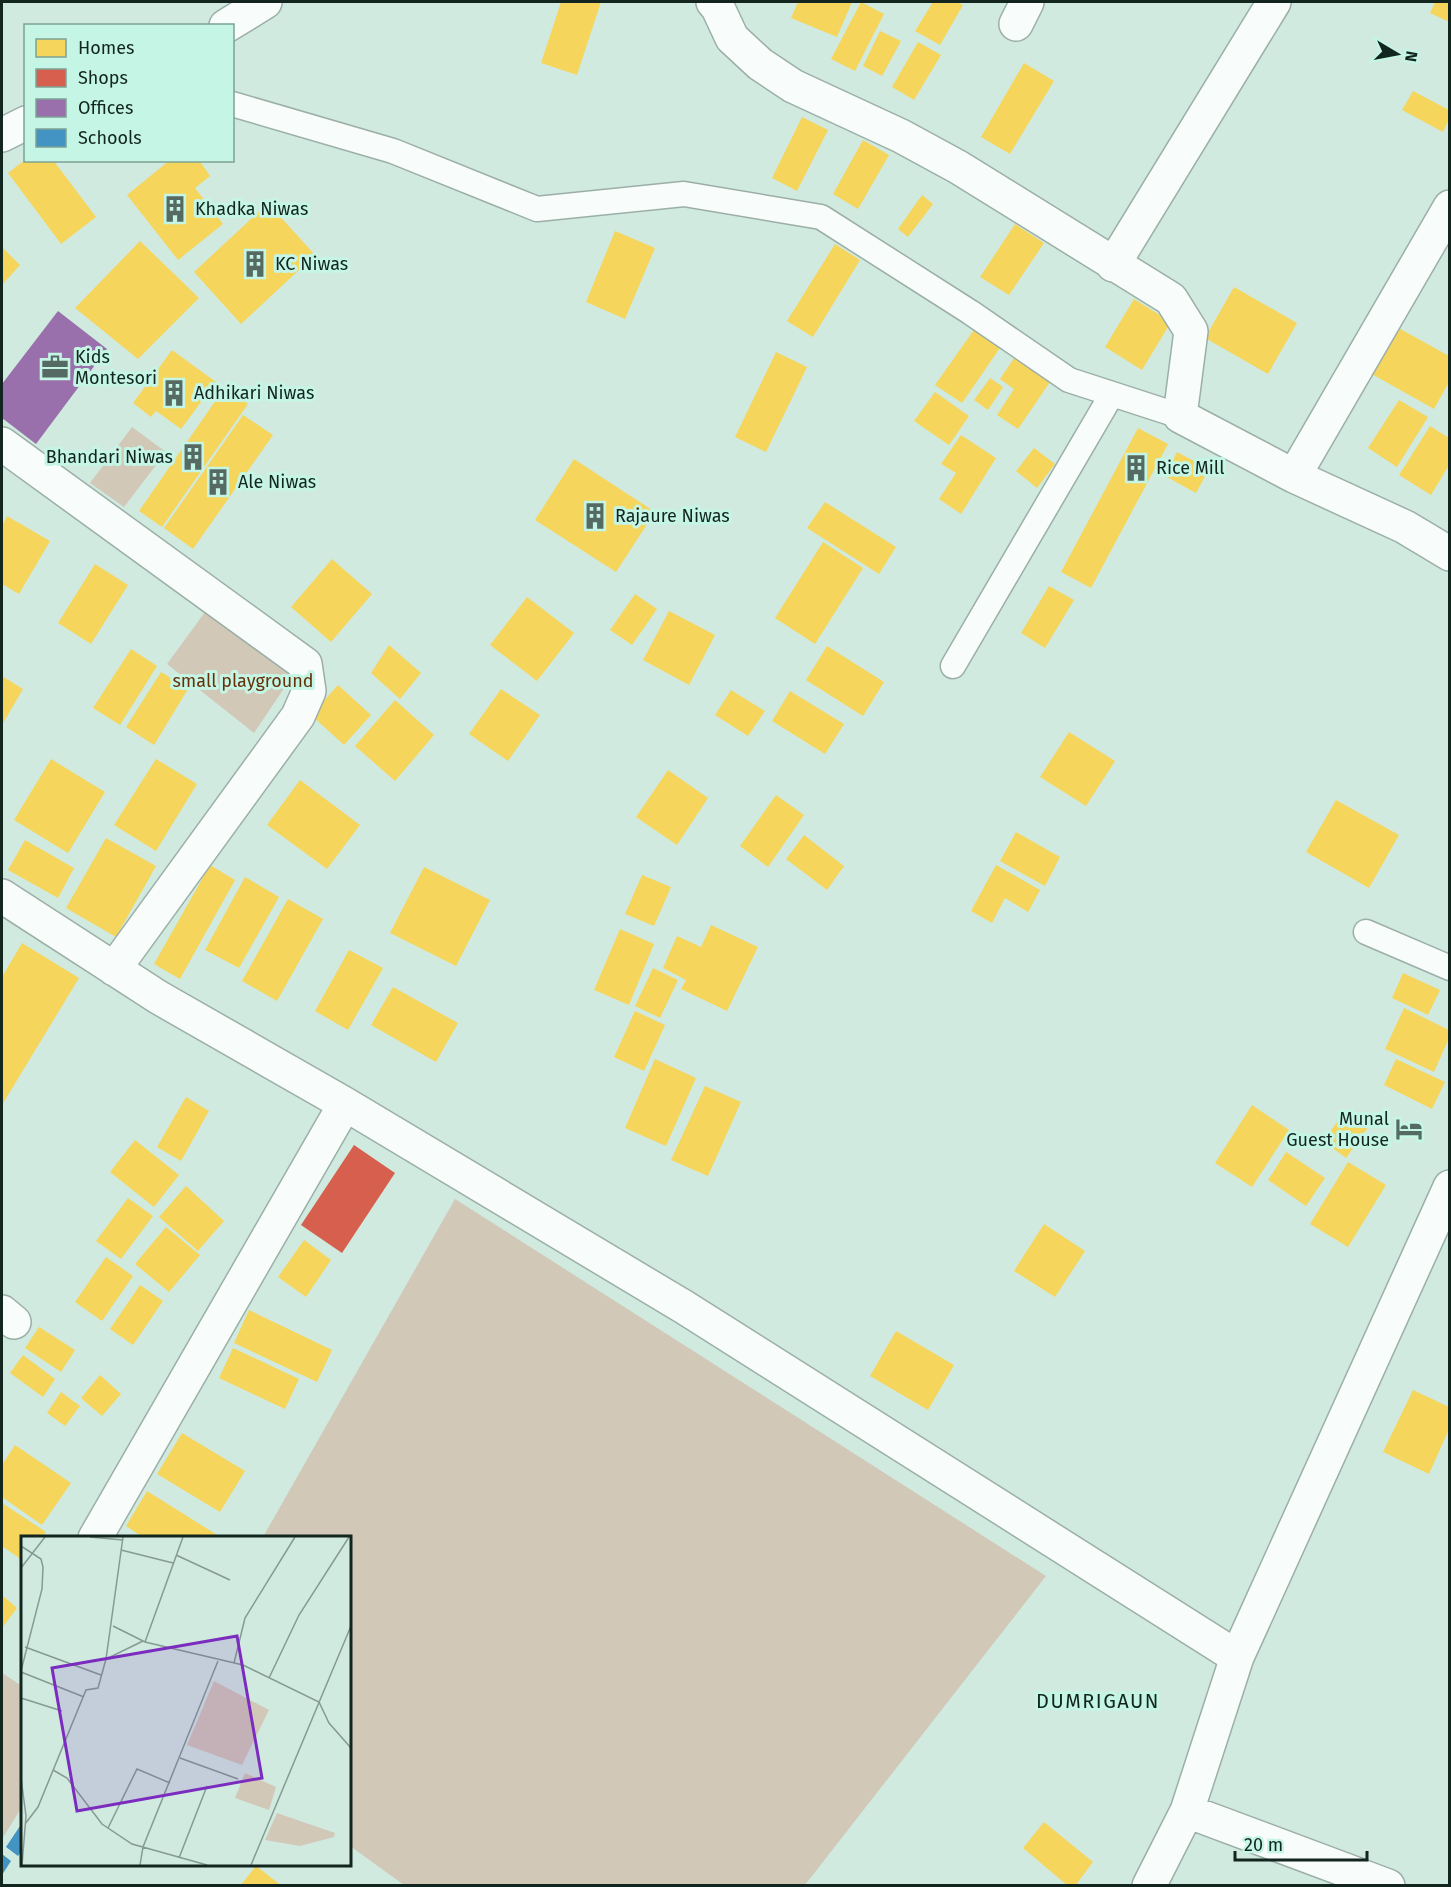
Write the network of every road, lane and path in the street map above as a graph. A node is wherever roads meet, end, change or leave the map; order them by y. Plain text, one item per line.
1 (265, 2) edge
2 (713, 2) edge
3 (1274, 2) edge
4 (229, 24) edge
5 (234, 105) edge
6 (24, 124) edge
7 (2, 135) edge
8 (1449, 207) edge
9 (1113, 265) junction
10 (1112, 394) junction
11 (1180, 416) junction
12 (2, 444) edge
13 (1294, 476) junction
14 (1449, 553) edge
15 (953, 666) dead end
16 (2, 896) edge
17 (1366, 932) dead end
18 (1449, 968) edge
19 (114, 969) junction
20 (345, 1104) junction
21 (1449, 1187) edge
22 (96, 1536) edge
23 (1237, 1657) junction
24 (1187, 1811) junction
25 (1149, 1886) edge
26 (1388, 1886) edge

1 - 4 street
2 - 9 street
3 - 9 street
5 - 10 lane
6 - 7 street
8 - 13 street
9 - 11 street
10 - 11 lane
10 - 15 lane
11 - 13 street
12 - 19 street
13 - 14 street
16 - 19 street
17 - 18 lane
19 - 20 street
20 - 22 street
20 - 23 street
21 - 23 street
23 - 24 street
24 - 25 street
24 - 26 street

